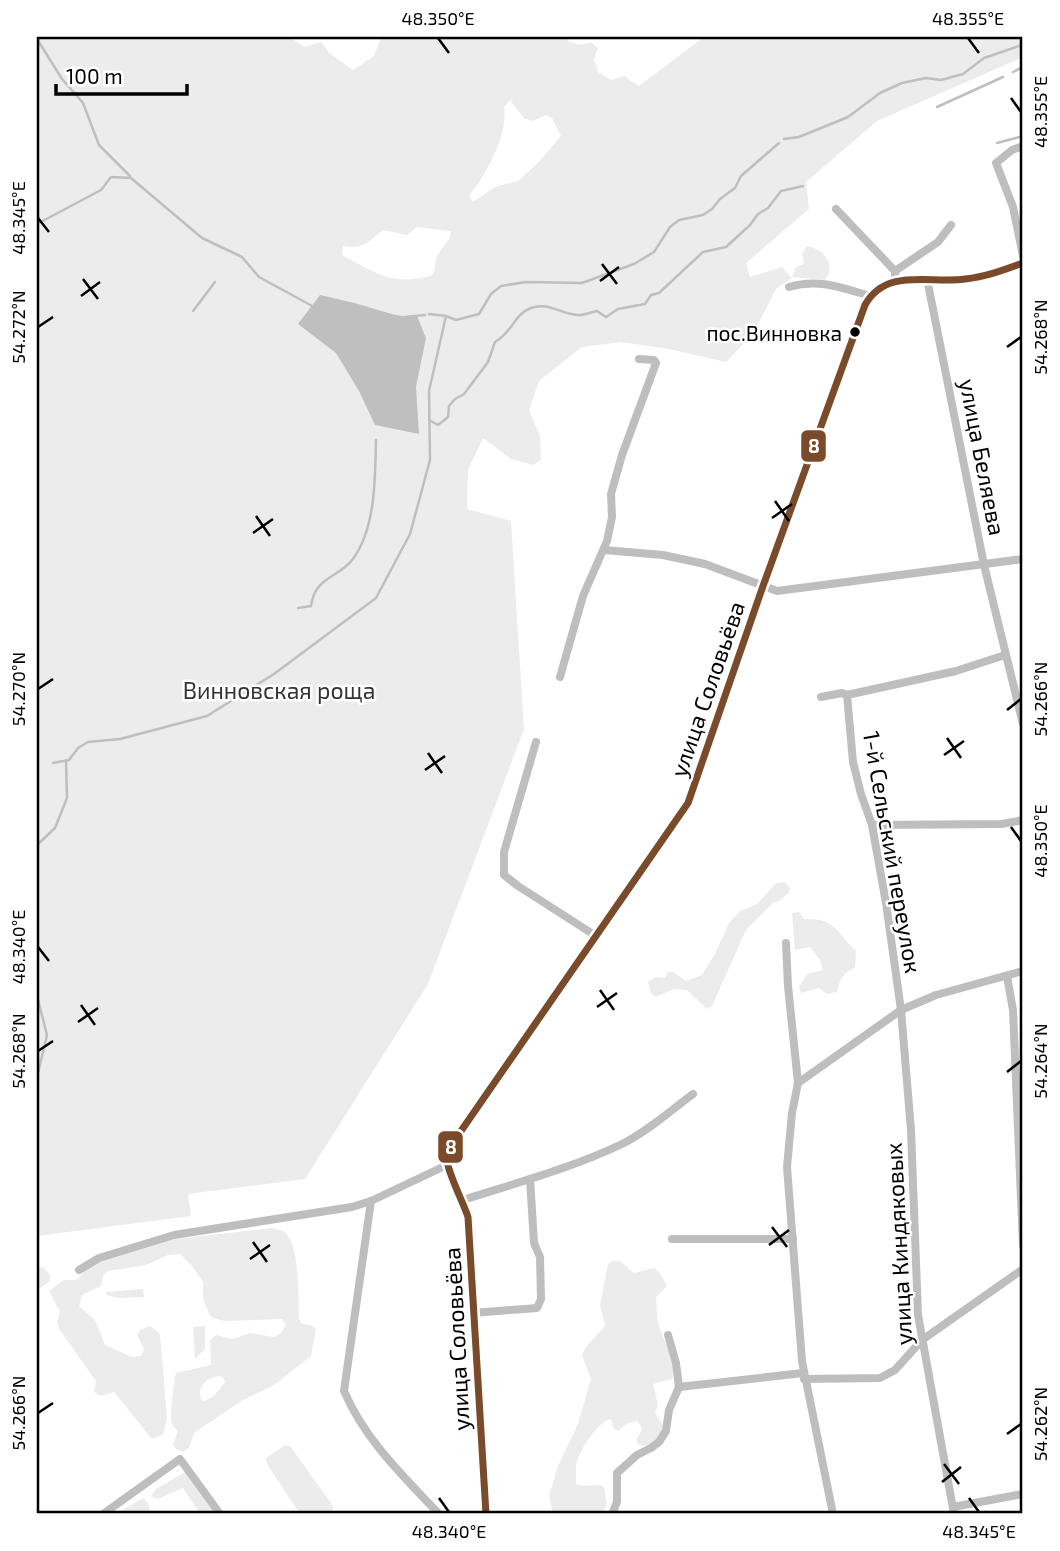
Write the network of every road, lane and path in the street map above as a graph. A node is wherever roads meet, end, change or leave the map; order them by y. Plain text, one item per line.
1 (1023, 146) edge
2 (836, 209) dead end
3 (951, 225) dead end
4 (1023, 256) edge
5 (1023, 263) edge
6 (895, 275) junction
7 (927, 279) junction
8 (789, 287) dead end
9 (870, 296) junction
10 (639, 359) dead end
11 (604, 550) junction
12 (1023, 559) edge
13 (984, 565) junction
14 (763, 586) junction
15 (1005, 655) junction
16 (560, 677) dead end
17 (848, 695) junction
18 (821, 697) dead end
19 (1023, 724) edge
20 (536, 742) dead end
21 (1023, 820) edge
22 (872, 825) junction
23 (596, 936) junction
24 (786, 943) dead end
25 (1023, 971) edge
26 (1006, 976) junction
27 (901, 1010) junction
28 (798, 1083) junction
29 (693, 1094) dead end
30 (447, 1165) junction
31 (530, 1179) junction
32 (463, 1200) junction
33 (371, 1201) junction
34 (671, 1239) dead end
35 (793, 1239) junction
36 (1023, 1246) edge
37 (1023, 1269) edge
38 (79, 1270) dead end
39 (473, 1313) junction
40 (668, 1335) dead end
41 (922, 1340) junction
42 (804, 1376) junction
43 (679, 1387) junction
44 (1023, 1493) edge
45 (954, 1510) edge
46 (103, 1514) edge
47 (220, 1514) edge
48 (439, 1514) edge
49 (486, 1514) edge
50 (612, 1514) edge
51 (833, 1514) edge

1 - 4 street
2 - 6 street
3 - 6 street
5 - 7 street
6 - 7 street
6 - 9 street
7 - 13 street, улица Беляева
8 - 9 street
9 - 14 street, улица Соловьёва
10 - 11 street
11 - 14 street
11 - 16 street
12 - 13 street
13 - 14 street
13 - 15 street, улица Беляева
14 - 23 street, улица Соловьёва
15 - 17 street
15 - 19 street, улица Беляева
17 - 18 street
17 - 22 street, 1-й Сельский переулок
20 - 23 street
21 - 22 street
22 - 27 street, 1-й Сельский переулок
23 - 30 street, улица Соловьёва
24 - 28 street
25 - 26 street
26 - 27 street
26 - 36 street
27 - 28 street
27 - 41 street, улица Киндяковых
28 - 35 street
29 - 31 street
30 - 32 street, улица Соловьёва
30 - 33 street
31 - 32 street
31 - 39 street
32 - 39 street, улица Соловьёва
33 - 38 street
33 - 48 street
34 - 35 street
35 - 42 street
37 - 41 street
39 - 49 street, улица Соловьёва
40 - 43 street
41 - 42 street
41 - 45 street, улица Киндяковых
42 - 43 street
42 - 51 street
43 - 50 street
44 - 45 street
46 - 47 street

